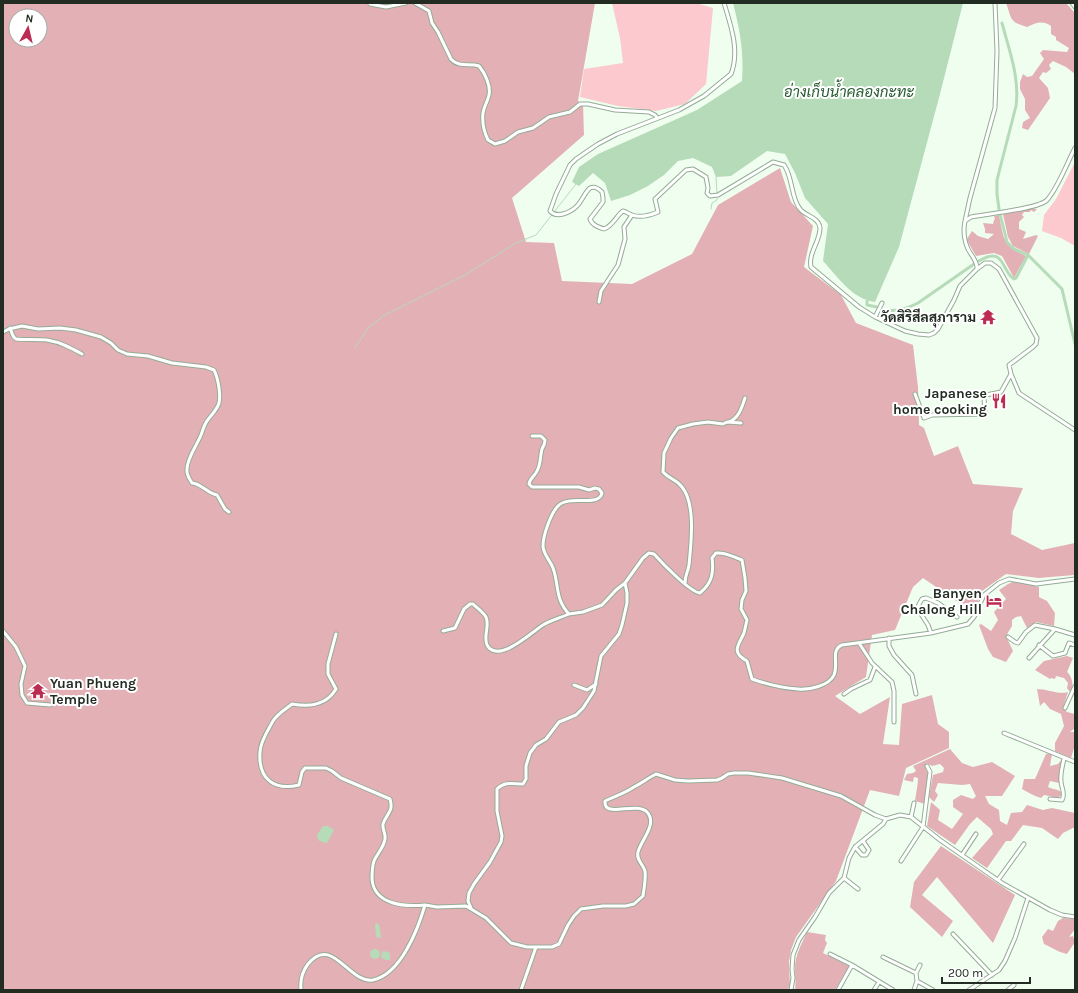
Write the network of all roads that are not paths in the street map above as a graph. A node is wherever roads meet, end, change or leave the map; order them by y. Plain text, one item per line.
1 (406, 3) edge
2 (415, 3) edge
3 (724, 3) edge
4 (995, 3) edge
5 (1072, 3) edge
6 (370, 4) dead end
7 (1075, 6) edge
8 (657, 118) junction
9 (1075, 148) edge
10 (632, 215) junction
11 (965, 221) junction
12 (977, 269) junction
13 (599, 302) dead end
14 (882, 303) dead end
15 (875, 317) junction
16 (10, 328) junction
17 (3, 332) edge
18 (82, 354) dead end
19 (1011, 374) junction
20 (915, 394) dead end
21 (745, 398) dead end
22 (727, 422) junction
23 (741, 423) dead end
24 (1075, 430) edge
25 (532, 436) dead end
26 (229, 512) dead end
27 (1075, 579) edge
28 (625, 583) junction
29 (685, 583) junction
30 (569, 614) junction
31 (957, 617) dead end
32 (1055, 629) junction
33 (3, 630) edge
34 (443, 631) dead end
35 (931, 633) junction
36 (336, 634) dead end
37 (1075, 635) edge
38 (1008, 637) dead end
39 (889, 638) junction
40 (859, 643) junction
41 (1039, 645) junction
42 (1075, 645) edge
43 (1029, 658) dead end
44 (875, 667) junction
45 (596, 684) junction
46 (574, 685) dead end
47 (1075, 686) edge
48 (844, 694) dead end
49 (916, 694) dead end
50 (50, 706) dead end
51 (1065, 708) dead end
52 (894, 722) dead end
53 (1004, 733) dead end
54 (1064, 758) junction
55 (1075, 762) edge
56 (928, 766) dead end
57 (1050, 799) dead end
58 (914, 803) dead end
59 (911, 818) junction
60 (886, 819) junction
61 (923, 827) junction
62 (976, 834) dead end
63 (863, 840) junction
64 (1024, 844) dead end
65 (855, 847) junction
66 (962, 854) junction
67 (900, 861) dead end
68 (844, 878) junction
69 (998, 880) junction
70 (858, 889) dead end
71 (1028, 898) junction
72 (425, 905) junction
73 (471, 908) junction
74 (1075, 917) edge
75 (953, 934) dead end
76 (536, 946) junction
77 (830, 954) dead end
78 (883, 957) dead end
79 (852, 965) junction
80 (920, 965) dead end
81 (916, 973) junction
82 (992, 975) junction
83 (917, 981) junction
84 (879, 982) junction
85 (1014, 984) dead end
86 (972, 989) edge
87 (301, 990) edge
88 (521, 990) edge
89 (792, 990) edge
90 (838, 990) edge
91 (874, 990) edge
92 (893, 990) edge
93 (914, 990) edge
94 (933, 990) edge
95 (1008, 990) edge

1 - 6 street
2 - 8 street
3 - 8 street
4 - 11 street
5 - 7 street
8 - 10 street
9 - 11 street
10 - 13 street
10 - 15 street
11 - 12 street
12 - 15 street
12 - 19 street
14 - 15 street
16 - 17 street
16 - 18 street
16 - 26 street
19 - 20 street
19 - 24 street
21 - 22 street
22 - 23 street
22 - 29 street
25 - 30 street
27 - 35 street
28 - 29 street
28 - 30 street
28 - 45 street
29 - 40 street
30 - 34 street
31 - 35 street
32 - 37 street
32 - 38 street
32 - 41 street
33 - 50 street
35 - 39 street
36 - 72 street
39 - 40 street
39 - 49 street
40 - 44 street
41 - 42 street
41 - 43 street
44 - 48 street
44 - 52 street
45 - 46 street
45 - 73 street
47 - 51 street
53 - 54 street
54 - 55 street
54 - 57 street
56 - 61 street
58 - 59 street
59 - 60 street
59 - 61 street
60 - 63 street
60 - 76 street
61 - 66 street
61 - 67 street
62 - 66 street
63 - 65 street
63 - 65 street
64 - 69 street
65 - 68 street
66 - 69 street
68 - 70 street
68 - 89 street
69 - 71 street
71 - 74 street
71 - 82 street
72 - 73 street
72 - 87 street
73 - 76 street
75 - 82 street
76 - 88 street
77 - 79 street
78 - 81 street
79 - 84 street
79 - 90 street
80 - 81 street
81 - 83 street
82 - 86 street
83 - 93 street
83 - 94 street
84 - 91 street
84 - 92 street
85 - 95 street

